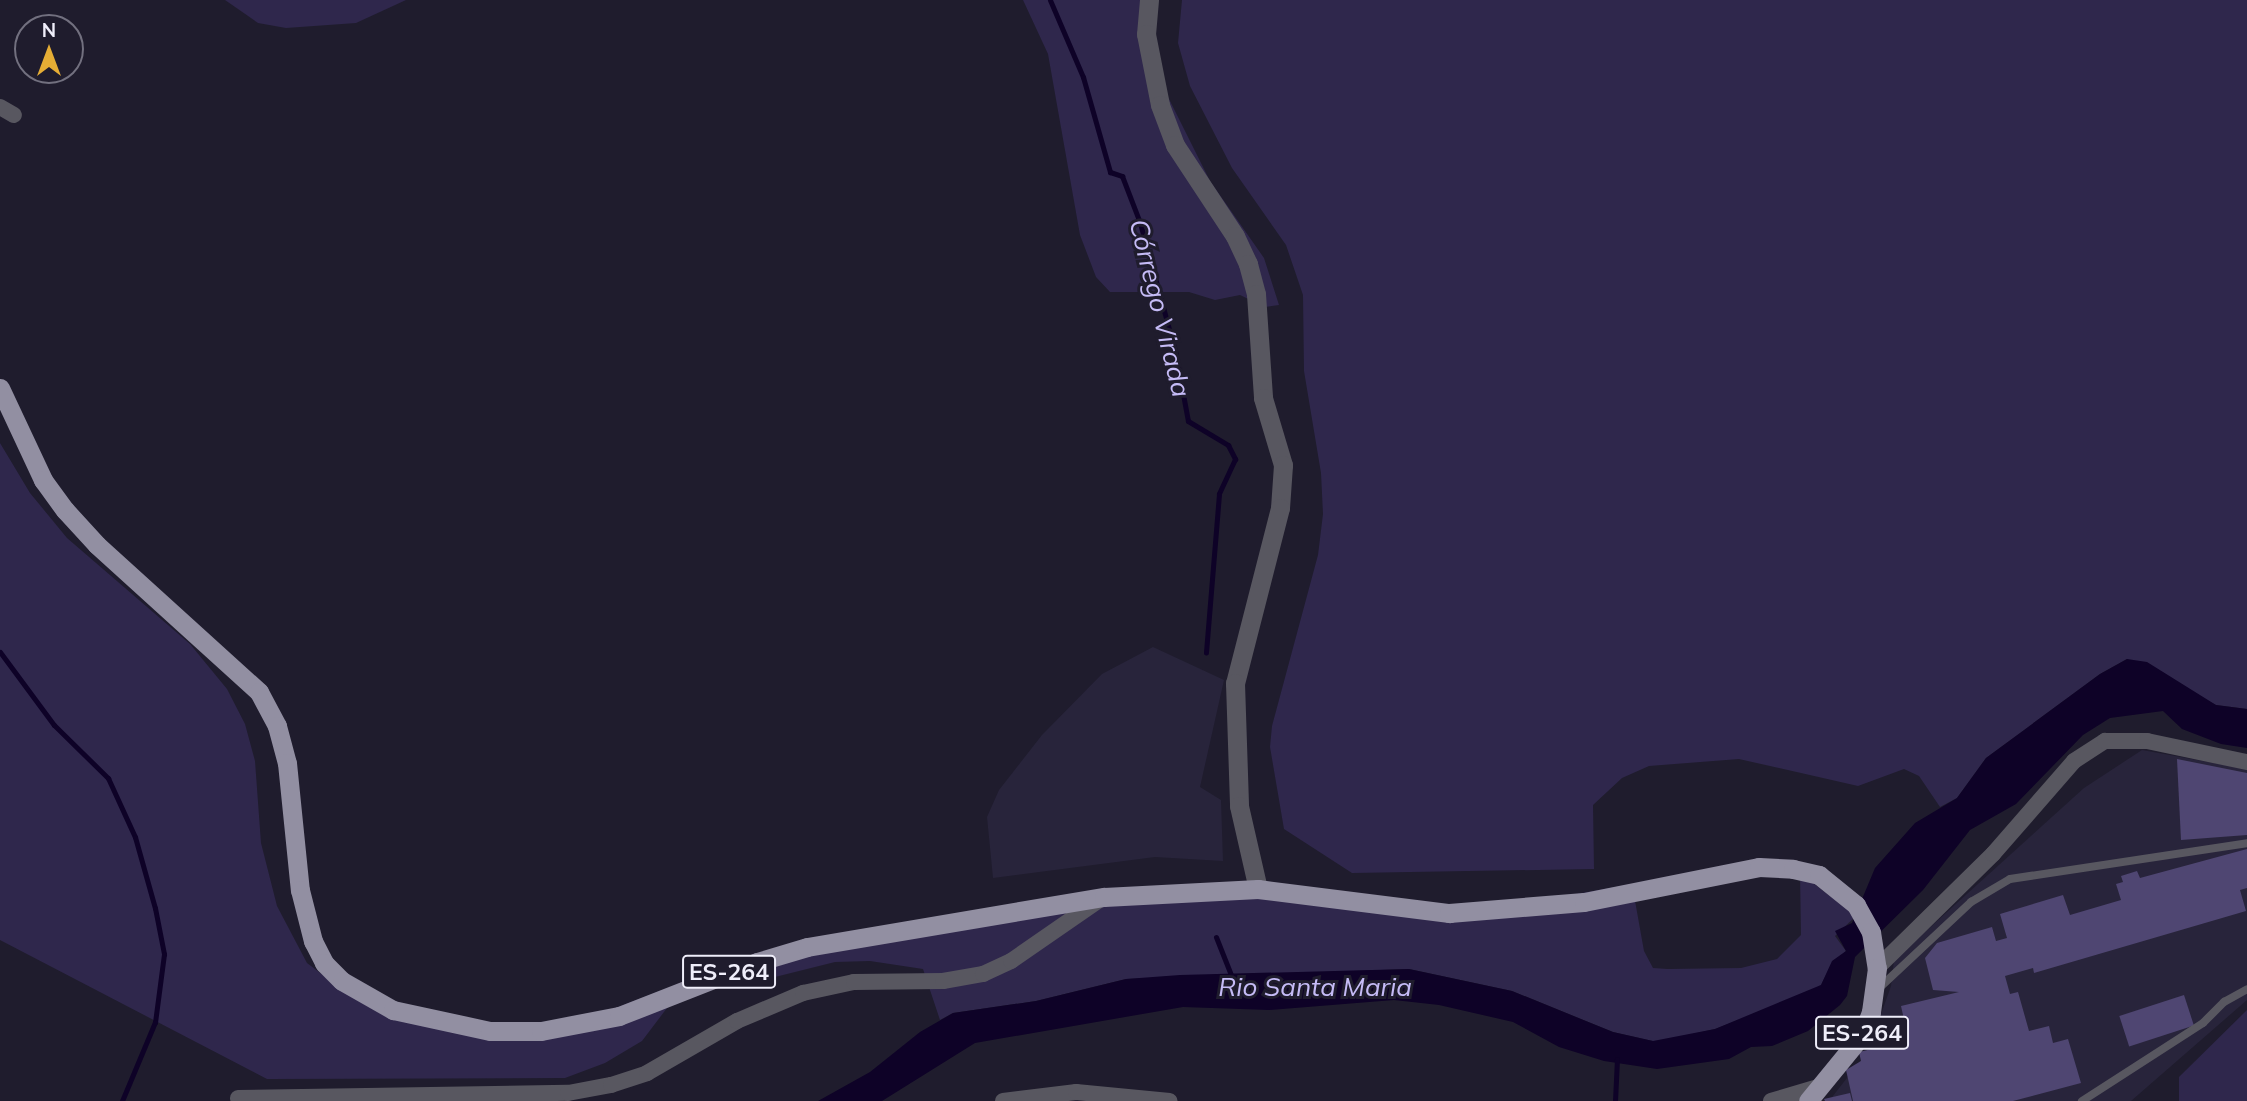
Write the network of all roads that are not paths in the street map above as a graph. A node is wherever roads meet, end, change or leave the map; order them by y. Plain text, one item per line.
1 (1149, 0) edge
2 (0, 388) edge
3 (2247, 762) edge
4 (2247, 843) edge
5 (1258, 889) junction
6 (1104, 897) junction
7 (1877, 968) junction
8 (2247, 989) edge
9 (1875, 992) junction
10 (1815, 1094) edge
11 (238, 1098) dead end
12 (1003, 1101) edge
13 (1170, 1101) edge
14 (1771, 1101) edge
15 (2082, 1101) edge

1 - 5 street
2 - 6 main road, ES-264
3 - 7 street
4 - 9 lane
5 - 6 main road, ES-264
5 - 7 main road, ES-264
6 - 11 street
7 - 9 main road, ES-264
8 - 15 lane
9 - 10 main road, ES-264
10 - 14 street
12 - 13 street

